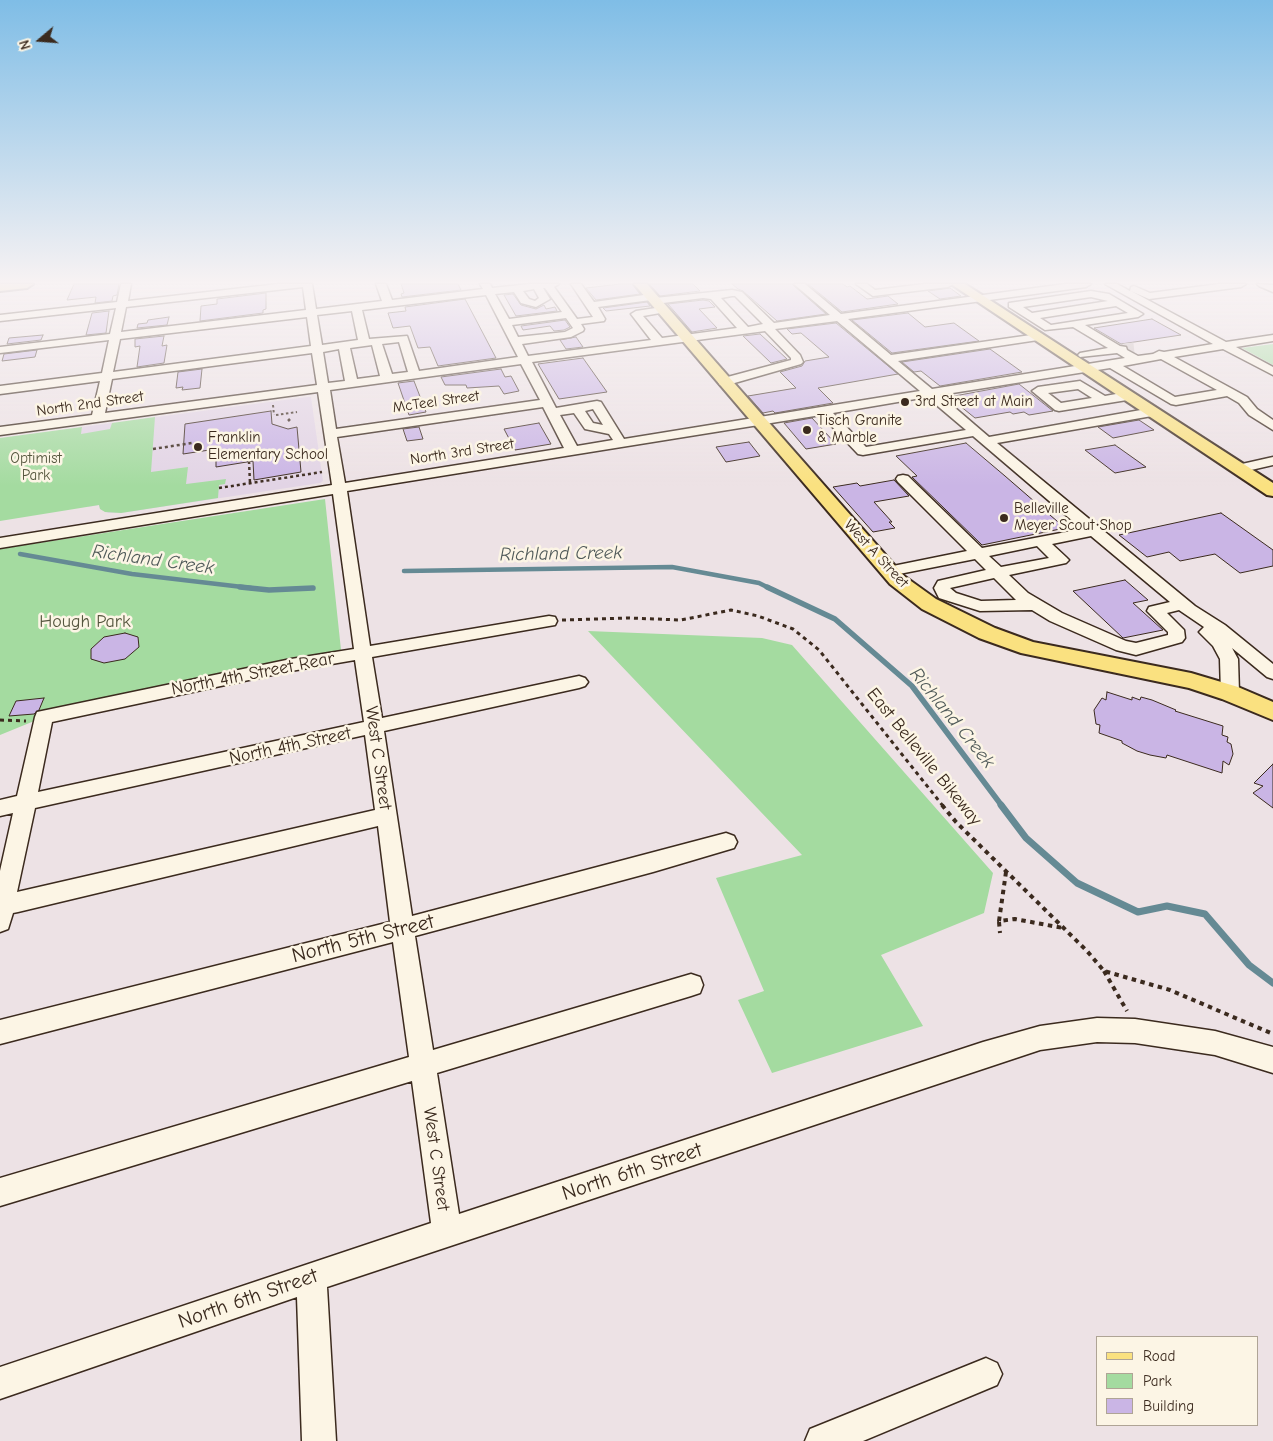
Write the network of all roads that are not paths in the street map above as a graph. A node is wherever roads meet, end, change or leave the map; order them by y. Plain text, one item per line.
1 (112, 351) edge
2 (292, 351) edge
3 (317, 351) edge
4 (345, 351) edge
5 (374, 351) edge
6 (407, 351) edge
7 (520, 351) edge
8 (590, 351) edge
9 (698, 351) edge
10 (792, 351) edge
11 (879, 351) edge
12 (941, 351) edge
13 (1065, 351) edge
14 (1118, 351) tunnel mouth
15 (1128, 351) edge
16 (1153, 351) tunnel mouth
17 (1192, 351) edge
18 (1234, 351) edge
19 (1163, 356) junction
20 (888, 359) junction
21 (524, 360) junction
22 (1136, 360) junction
23 (1084, 361) junction
24 (1112, 364) junction
25 (1273, 372) edge
26 (107, 375) junction
27 (415, 375) junction
28 (1042, 375) junction
29 (386, 379) junction
30 (724, 382) junction
31 (352, 384) junction
32 (1147, 386) junction
33 (323, 388) junction
34 (1060, 388) junction
35 (0, 390) edge
36 (1228, 392) junction
37 (1124, 393) junction
38 (930, 394) junction
39 (1103, 400) junction
40 (549, 408) junction
41 (578, 409) junction
42 (823, 410) junction
43 (1152, 412) junction
44 (98, 418) junction
45 (758, 420) junction
46 (1273, 426) edge
47 (0, 431) edge
48 (330, 434) junction
49 (616, 437) junction
50 (981, 437) junction
51 (572, 450) junction
52 (1273, 461) edge
53 (1238, 468) junction
54 (903, 479) dead end
55 (1269, 486) edge
56 (340, 488) junction
57 (1093, 531) junction
58 (1040, 541) junction
59 (0, 543) edge
60 (979, 553) junction
61 (889, 572) junction
62 (996, 572) junction
63 (958, 601) junction
64 (1032, 605) junction
65 (1186, 607) junction
66 (940, 610) junction
67 (549, 621) road end
68 (1136, 649) junction
69 (363, 653) junction
70 (1145, 671) junction
71 (1273, 673) edge
72 (579, 682) dead end
73 (1230, 693) junction
74 (1273, 712) edge
75 (373, 728) junction
76 (25, 802) junction
77 (0, 808) edge
78 (386, 816) junction
79 (726, 842) dead end
80 (1, 913) edge
81 (402, 929) junction
82 (691, 985) dead end
83 (0, 1032) edge
84 (1273, 1060) edge
85 (422, 1066) junction
86 (0, 1192) edge
87 (448, 1233) junction
88 (310, 1278) junction
89 (986, 1374) dead end
90 (0, 1383) edge
91 (319, 1441) edge
92 (822, 1441) edge

1 - 26 street
2 - 26 street
3 - 33 street, West C Street
4 - 31 street
5 - 29 street
6 - 27 street
7 - 21 street
8 - 21 street, North 2nd Street
9 - 30 main road, West A Street
10 - 30 street
11 - 20 street
12 - 20 street
13 - 23 main road
14 - 23 street
15 - 22 street
16 - 19 street
17 - 19 street, North 3rd Street
18 - 25 street
19 - 22 street, North 3rd Street
19 - 36 street
20 - 38 street
21 - 27 street, North 2nd Street
21 - 40 street
22 - 24 street, North 3rd Street
23 - 24 street, North 3rd Street
23 - 28 street, North 3rd Street
23 - 37 main road
24 - 32 street
26 - 35 street
26 - 44 street
27 - 29 street, North 2nd Street
28 - 34 street
28 - 38 street, North 3rd Street
29 - 31 street, North 2nd Street
30 - 45 main road, West A Street
31 - 33 street, North 2nd Street
32 - 36 street
32 - 37 street
33 - 44 street, North 2nd Street
33 - 48 street, West C Street
34 - 39 street
34 - 39 street
36 - 46 street
37 - 39 street
37 - 43 main road
38 - 42 street, North 3rd Street
38 - 50 street
40 - 41 street, McTeel Street
40 - 48 street, McTeel Street
40 - 51 street
41 - 49 street
41 - 49 street, McTeel Street
42 - 45 street, North 3rd Street
42 - 50 street
43 - 50 street
43 - 53 main road
44 - 47 street, North 2nd Street
45 - 49 street, North 3rd Street
45 - 61 main road, West A Street
48 - 56 street, West C Street
49 - 51 street, North 3rd Street
50 - 57 street
51 - 56 street, North 3rd Street
52 - 53 street
53 - 55 main road
54 - 60 street
56 - 59 street, North 3rd Street
56 - 69 street, West C Street
57 - 58 street
57 - 65 street
58 - 60 street
58 - 62 street
60 - 61 street
60 - 62 street
61 - 66 main road, West A Street
62 - 63 street
62 - 64 street
63 - 64 street
63 - 66 street
64 - 68 street
65 - 68 street
65 - 71 street
65 - 73 street
66 - 70 main road, West A Street
67 - 69 street, North 4th Street Rear
68 - 70 street
69 - 75 street, West C Street
69 - 76 street, North 4th Street Rear
70 - 73 main road, West A Street
72 - 75 street, North 4th Street
73 - 74 main road, West A Street
75 - 76 street, North 4th Street
75 - 78 street, West C Street
76 - 77 street, North 4th Street
76 - 80 street
78 - 80 street
78 - 81 street, West C Street
79 - 81 street, North 5th Street
81 - 83 street, North 5th Street
81 - 85 street, West C Street
82 - 85 street
84 - 87 street, North 6th Street
85 - 86 street
85 - 87 street, West C Street
87 - 88 street, North 6th Street
88 - 90 street, North 6th Street
88 - 91 street
89 - 92 street

